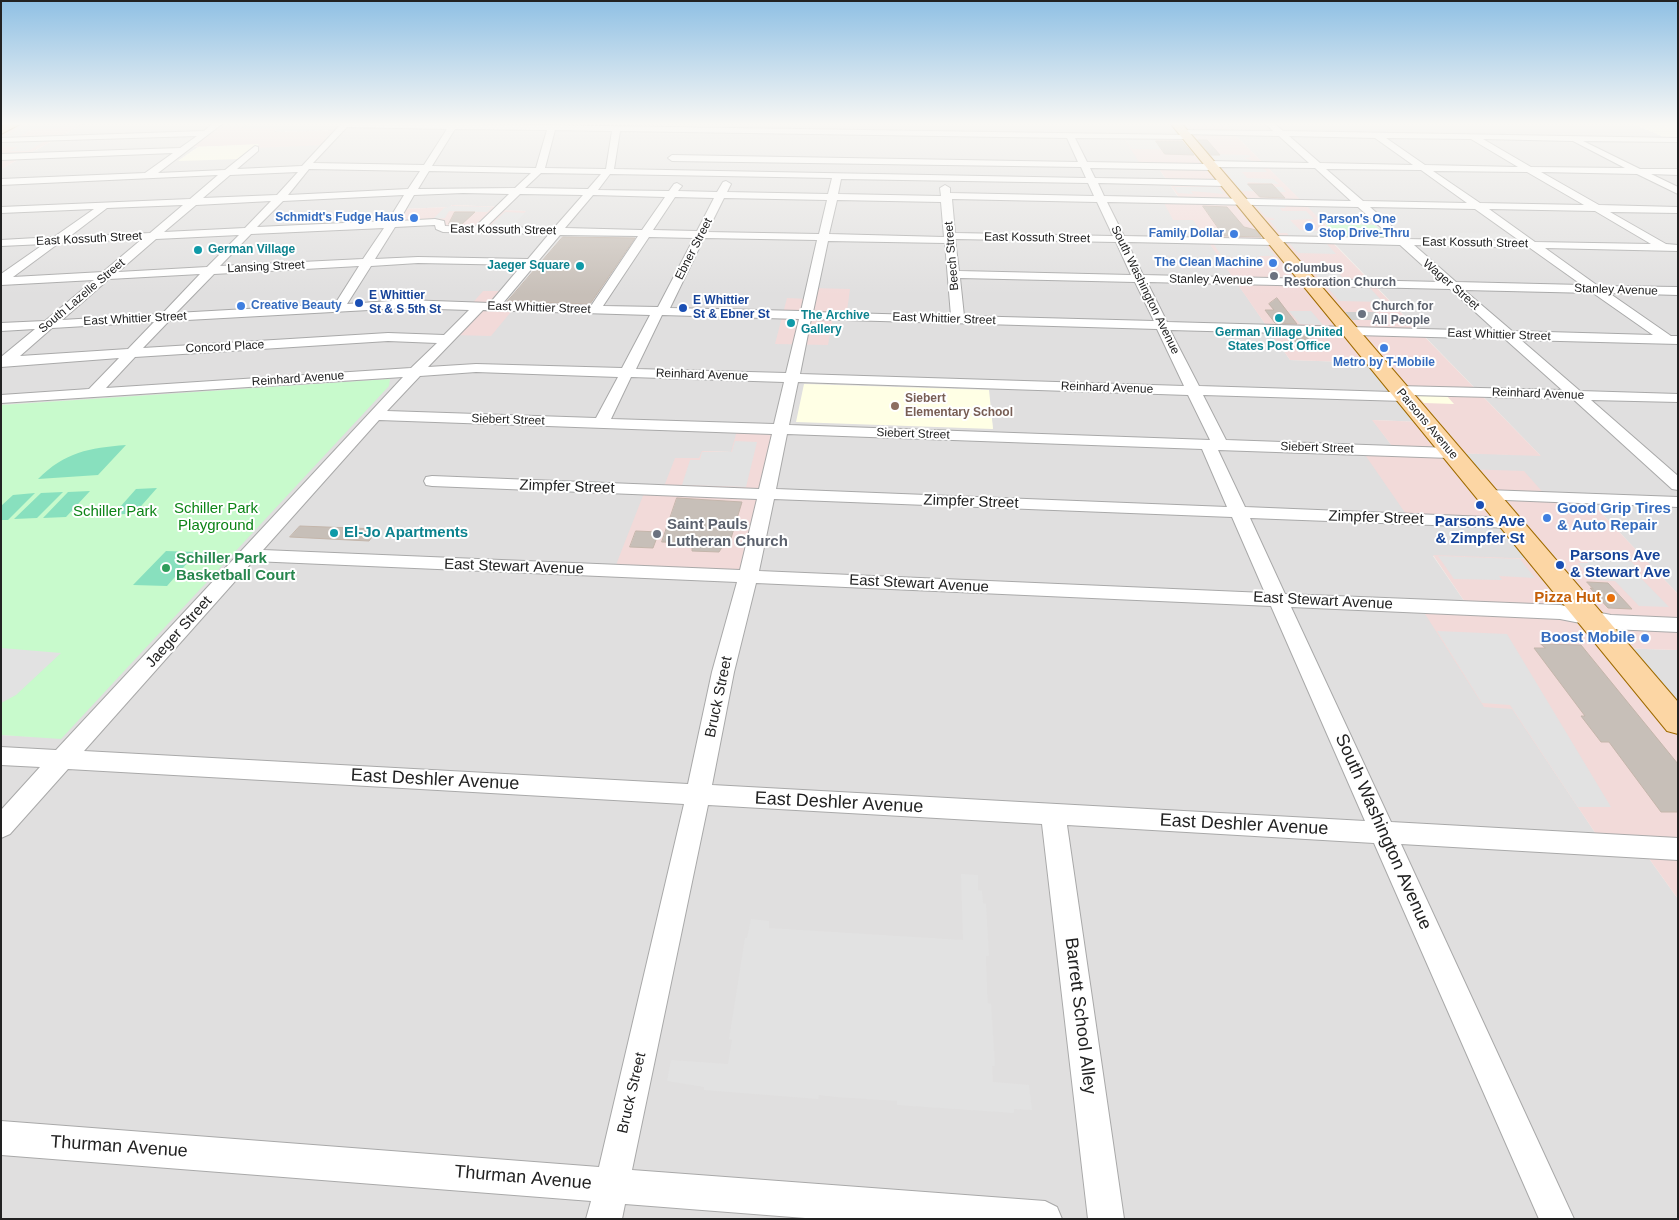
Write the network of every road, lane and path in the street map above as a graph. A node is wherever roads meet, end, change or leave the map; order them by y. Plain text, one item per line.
1 (21, 181) edge
2 (55, 181) edge
3 (140, 181) edge
4 (218, 181) edge
5 (296, 181) edge
6 (419, 181) edge
7 (529, 181) edge
8 (600, 181) edge
9 (679, 181) edge
10 (727, 181) edge
11 (836, 181) edge
12 (944, 181) edge
13 (1090, 181) edge
14 (1093, 181) junction
15 (1333, 181) edge
16 (1442, 181) edge
17 (1548, 181) edge
18 (1657, 181) edge
19 (1, 182) edge
20 (1225, 183) joint
21 (133, 186) dead end
22 (518, 191) junction
23 (1678, 191) edge
24 (39, 192) dead end
25 (412, 192) junction
26 (591, 192) junction
27 (671, 194) junction
28 (722, 195) junction
29 (119, 196) dead end
30 (833, 197) junction
31 (279, 198) junction
32 (946, 198) junction
33 (1101, 199) junction
34 (24, 201) dead end
35 (194, 202) junction
36 (1240, 202) junction
37 (1360, 204) junction
38 (106, 205) junction
39 (1478, 206) junction
40 (1596, 209) junction
41 (1678, 210) edge
42 (4, 212) edge
43 (392, 224) junction
44 (478, 229) junction
45 (248, 231) junction
46 (558, 231) junction
47 (644, 233) junction
48 (702, 234) junction
49 (154, 235) junction
50 (824, 237) junction
51 (950, 238) junction
52 (57, 240) junction
53 (1121, 240) junction
54 (1273, 241) junction
55 (1403, 242) junction
56 (1, 243) edge
57 (1531, 244) junction
58 (1664, 247) junction
59 (1678, 248) edge
60 (1678, 255) edge
61 (368, 262) junction
62 (531, 262) junction
63 (210, 270) junction
64 (954, 274) junction
65 (106, 276) junction
66 (1140, 278) junction
67 (1, 281) edge
68 (1308, 282) junction
69 (1452, 285) junction
70 (1595, 289) junction
71 (1678, 291) edge
72 (487, 306) junction
73 (339, 307) junction
74 (595, 309) junction
75 (660, 311) junction
76 (807, 316) junction
77 (164, 318) junction
78 (958, 320) junction
79 (49, 324) junction
80 (1162, 325) junction
81 (1, 327) edge
82 (1349, 331) junction
83 (1508, 335) junction
84 (448, 339) junction
85 (1674, 342) edge
86 (130, 353) junction
87 (3, 362) edge
88 (418, 371) junction
89 (626, 372) junction
90 (793, 378) junction
91 (1194, 390) junction
92 (93, 393) junction
93 (1401, 394) junction
94 (1576, 395) junction
95 (1678, 398) edge
96 (1, 399) edge
97 (375, 415) junction
98 (600, 423) junction
99 (781, 429) junction
100 (1214, 445) junction
101 (1450, 453) junction
102 (432, 481) dead end
103 (1678, 485) edge
104 (766, 494) junction
105 (1487, 495) junction
106 (1678, 502) edge
107 (1239, 514) junction
108 (1511, 523) junction
109 (248, 555) junction
110 (748, 576) junction
111 (1278, 599) junction
112 (1589, 617) junction
113 (1678, 624) edge
114 (1678, 723) edge
115 (1, 756) edge
116 (62, 760) junction
117 (698, 796) junction
118 (1053, 814) junction
119 (1, 827) edge
120 (1385, 834) junction
121 (1678, 849) edge
122 (1, 1138) edge
123 (611, 1185) junction
124 (604, 1219) edge
125 (1045, 1219) edge
126 (1106, 1219) edge
127 (1557, 1219) edge

1 - 19 street
2 - 24 street
3 - 21 street
4 - 35 street, South Lazelle Street
5 - 31 street
6 - 25 street
7 - 22 street
8 - 26 street, Jaeger Street
9 - 27 street
10 - 28 street, Ebner Street
11 - 30 street, Bruck Street
12 - 32 street, Beech Street
13 - 14 street
14 - 20 street
14 - 33 street, South Washington Avenue
15 - 37 street, Wager Street
16 - 39 street
17 - 40 street
18 - 23 street
20 - 36 main road, Parsons Avenue
22 - 25 street
22 - 26 street
22 - 44 street
25 - 31 street
25 - 43 street
26 - 27 street
26 - 46 street, Jaeger Street
27 - 28 street
27 - 47 street
28 - 30 street
28 - 48 street, Ebner Street
29 - 38 street
30 - 32 street
30 - 50 street, Bruck Street
31 - 35 street
31 - 45 street
32 - 33 street
32 - 51 street, Beech Street
33 - 36 street
33 - 53 street, South Washington Avenue
34 - 42 street
35 - 38 street
35 - 49 street, South Lazelle Street
36 - 37 street
36 - 54 main road, Parsons Avenue
37 - 39 street
37 - 55 street, Wager Street
38 - 42 street
38 - 52 street
39 - 40 street
39 - 57 street
40 - 41 street
40 - 58 street
43 - 44 street, East Kossuth Street
43 - 45 street, East Kossuth Street
43 - 61 street
44 - 46 street, East Kossuth Street
45 - 49 street, East Kossuth Street
45 - 63 street
46 - 47 street, East Kossuth Street
46 - 62 street, Jaeger Street
47 - 48 street, East Kossuth Street
47 - 74 street
48 - 50 street, East Kossuth Street
48 - 75 street, Ebner Street
49 - 52 street, East Kossuth Street
49 - 65 street, South Lazelle Street
50 - 51 street, East Kossuth Street
50 - 76 street, Bruck Street
51 - 53 street, East Kossuth Street
51 - 64 street, Beech Street
52 - 56 street, East Kossuth Street
52 - 67 street
53 - 54 street, East Kossuth Street
53 - 66 street, South Washington Avenue
54 - 55 street, East Kossuth Street
54 - 68 main road, Parsons Avenue
55 - 57 street, East Kossuth Street
55 - 69 street, Wager Street
57 - 58 street, East Kossuth Street
57 - 70 street
58 - 59 street, East Kossuth Street
58 - 60 street
61 - 62 street, Lansing Street
61 - 63 street, Lansing Street
61 - 73 street
62 - 72 street, Jaeger Street
63 - 65 street, Lansing Street
63 - 77 street
64 - 66 street, Stanley Avenue
64 - 78 street, Beech Street
65 - 67 street, Lansing Street
65 - 79 street, South Lazelle Street
66 - 68 street, Stanley Avenue
66 - 80 street, South Washington Avenue
68 - 69 street, Stanley Avenue
68 - 82 main road, Parsons Avenue
69 - 70 street, Stanley Avenue
69 - 83 street, Wager Street
70 - 71 street, Stanley Avenue
70 - 85 street
72 - 73 street, East Whittier Street
72 - 74 street, East Whittier Street
72 - 84 street, Jaeger Street
73 - 77 street, East Whittier Street
74 - 75 street, East Whittier Street
75 - 76 street, East Whittier Street
75 - 89 street, Ebner Street
76 - 78 street, East Whittier Street
76 - 90 street, Bruck Street
77 - 79 street, East Whittier Street
77 - 86 street
78 - 80 street, East Whittier Street
79 - 81 street, East Whittier Street
79 - 87 street, South Lazelle Street
80 - 82 street, East Whittier Street
80 - 91 street, South Washington Avenue
82 - 83 street, East Whittier Street
82 - 93 main road, Parsons Avenue
83 - 85 street, East Whittier Street
83 - 94 street, Wager Street
84 - 86 street, Concord Place
84 - 88 street, Jaeger Street
86 - 87 street, Concord Place
86 - 92 street
88 - 89 street, Reinhard Avenue
88 - 92 street, Reinhard Avenue
88 - 97 street, Jaeger Street
89 - 90 street, Reinhard Avenue
89 - 98 street, Ebner Street
90 - 91 street, Reinhard Avenue
90 - 99 street, Bruck Street
91 - 93 street, Reinhard Avenue
91 - 100 street, South Washington Avenue
92 - 96 street, Reinhard Avenue
93 - 94 street, Reinhard Avenue
93 - 101 main road, Parsons Avenue
94 - 95 street, Reinhard Avenue
94 - 103 street, Wager Street
97 - 98 street, Siebert Street
97 - 109 street, Jaeger Street
98 - 99 street, Siebert Street
99 - 100 street, Siebert Street
99 - 104 street, Bruck Street
100 - 101 street, Siebert Street
100 - 107 street, South Washington Avenue
101 - 105 main road, Parsons Avenue
102 - 104 street, Zimpfer Street
104 - 107 street, Zimpfer Street
104 - 110 street, Bruck Street
105 - 106 street
105 - 108 main road, Parsons Avenue
107 - 108 street, Zimpfer Street
107 - 111 street, South Washington Avenue
108 - 112 main road, Parsons Avenue
109 - 110 street, East Stewart Avenue
109 - 116 street, Jaeger Street
110 - 111 street, East Stewart Avenue
110 - 117 street, Bruck Street
111 - 112 street, East Stewart Avenue
111 - 120 street, South Washington Avenue
112 - 113 street, East Stewart Avenue
112 - 114 main road, Parsons Avenue
115 - 116 street, East Deshler Avenue
116 - 117 street, East Deshler Avenue
116 - 119 street, Jaeger Street
117 - 118 street, East Deshler Avenue
117 - 123 street, Bruck Street
118 - 120 street, East Deshler Avenue
118 - 126 street, Barrett School Alley
120 - 121 street, East Deshler Avenue
120 - 127 street, South Washington Avenue
122 - 123 street, Thurman Avenue
123 - 124 street, Bruck Street
123 - 125 street, Thurman Avenue

